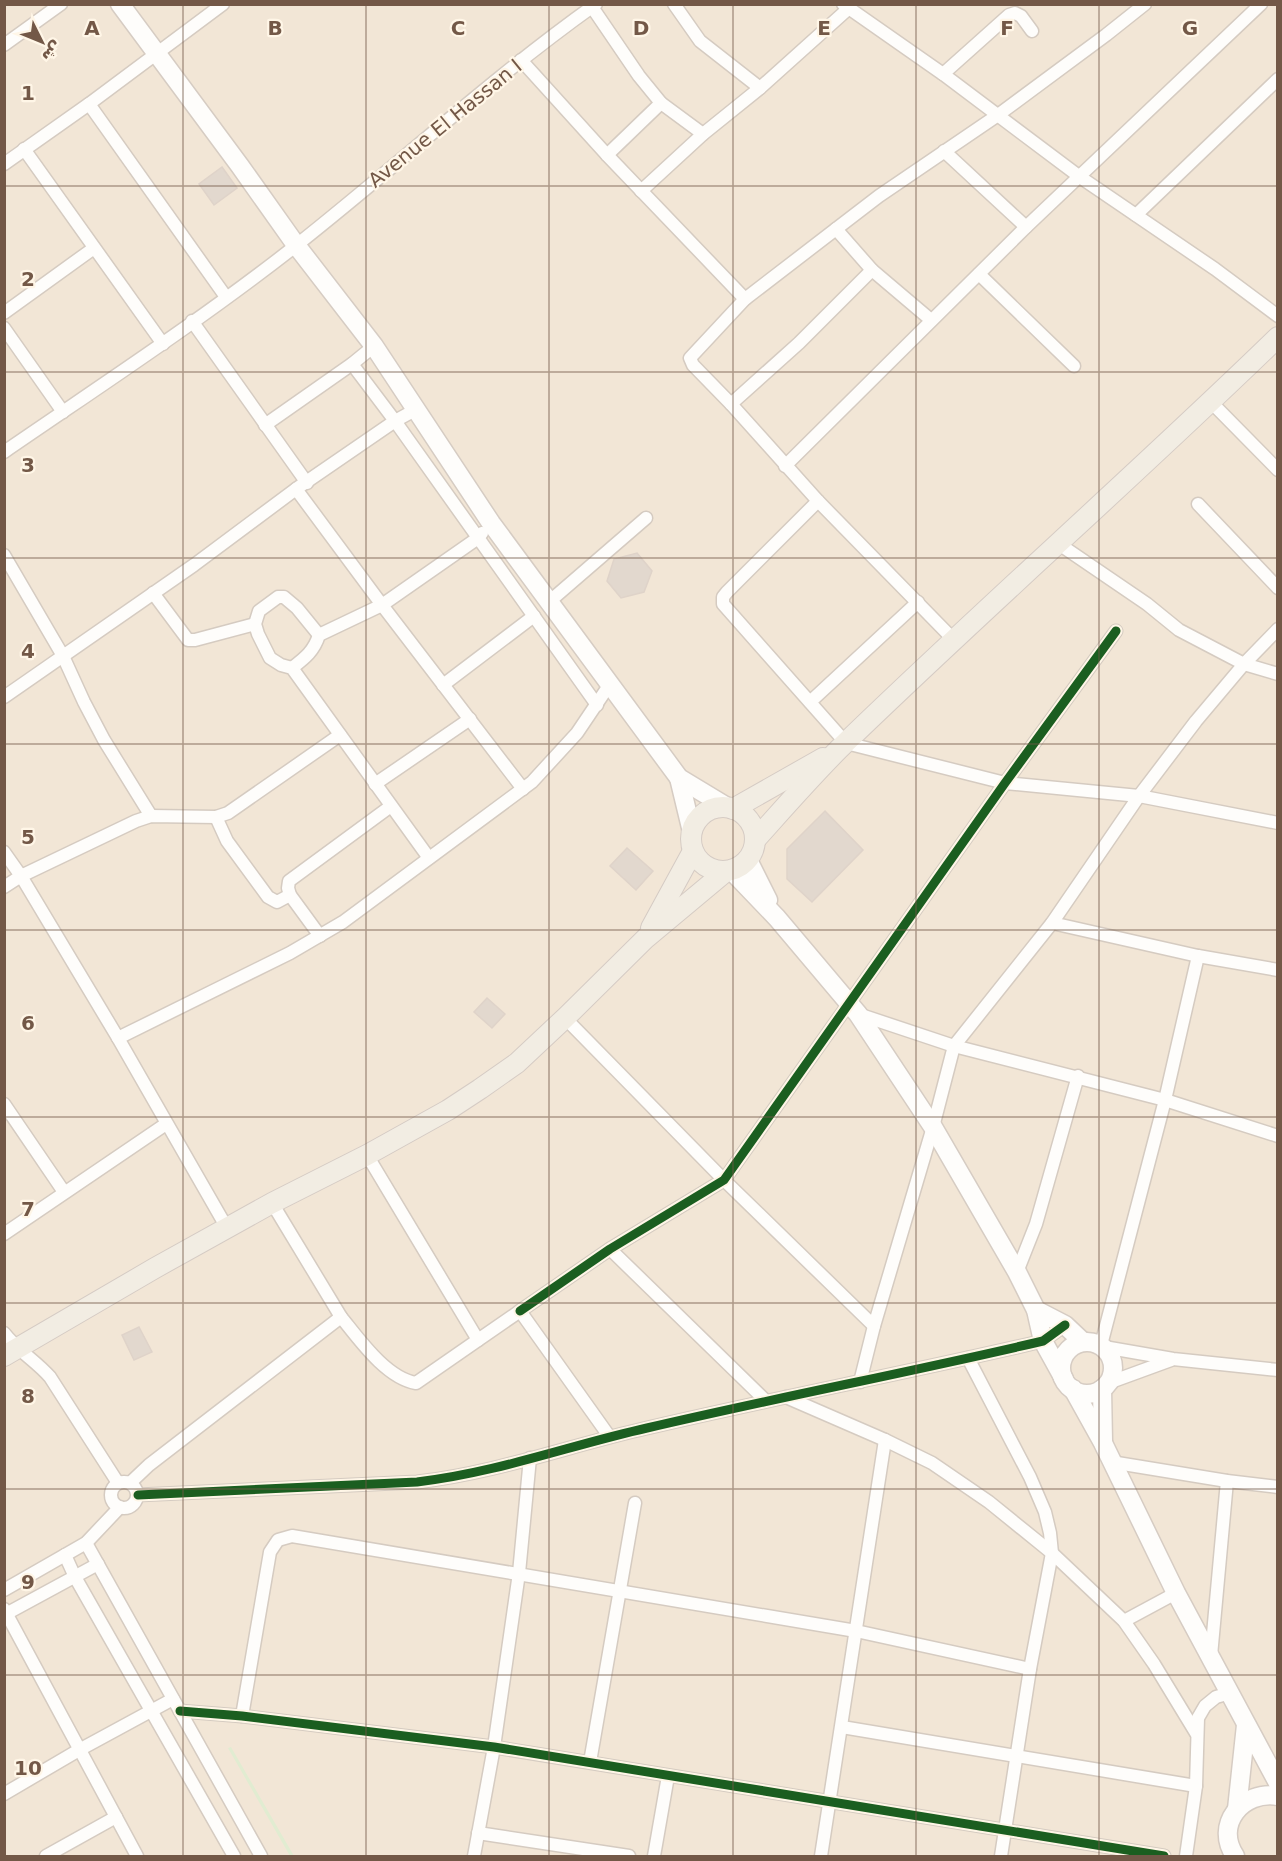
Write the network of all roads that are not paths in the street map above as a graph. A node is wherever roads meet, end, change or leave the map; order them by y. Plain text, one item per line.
1 (61, 4) edge
2 (120, 4) edge
3 (223, 4) edge
4 (674, 4) edge
5 (1145, 4) edge
6 (1261, 4) edge
7 (594, 6) edge
8 (846, 7) edge
9 (1032, 31) dead end
10 (4, 45) edge
11 (157, 54) junction
12 (521, 60) junction
13 (943, 74) junction
14 (1278, 79) edge
15 (760, 88) junction
16 (661, 103) junction
17 (89, 104) junction
18 (998, 115) junction
19 (702, 134) junction
20 (24, 149) junction
21 (944, 151) junction
22 (607, 155) junction
23 (4, 164) edge
24 (1080, 177) junction
25 (640, 191) junction
26 (1136, 215) junction
27 (1026, 227) junction
28 (836, 229) junction
29 (296, 245) junction
30 (94, 248) junction
31 (872, 270) junction
32 (979, 274) junction
33 (226, 297) junction
34 (745, 299) junction
35 (4, 313) edge
36 (1278, 316) edge
37 (931, 320) junction
38 (192, 321) junction
39 (7, 336) edge
40 (1278, 337) edge
41 (163, 344) junction
42 (374, 346) junction
43 (352, 364) junction
44 (1074, 366) dead end
45 (1211, 402) junction
46 (731, 404) junction
47 (415, 410) junction
48 (63, 412) junction
49 (395, 421) junction
50 (265, 425) junction
51 (4, 452) edge
52 (785, 466) junction
53 (1278, 470) edge
54 (301, 486) junction
55 (818, 501) junction
56 (1198, 504) dead end
57 (646, 518) dead end
58 (491, 523) junction
59 (478, 538) junction
60 (1059, 544) junction
61 (4, 555) edge
62 (1278, 588) edge
63 (153, 593) junction
64 (550, 601) junction
65 (918, 602) junction
66 (382, 605) junction
67 (534, 616) junction
68 (255, 624) junction
69 (1278, 629) edge
70 (1116, 631) dead end
71 (319, 635) junction
72 (953, 639) junction
73 (63, 656) junction
74 (1244, 664) junction
75 (292, 668) junction
76 (1278, 674) edge
77 (610, 684) junction
78 (443, 685) junction
79 (4, 698) edge
80 (810, 702) junction
81 (597, 705) junction
82 (470, 719) junction
83 (340, 735) junction
84 (842, 746) junction
85 (679, 778) junction
86 (1005, 783) junction
87 (375, 784) junction
88 (523, 789) junction
89 (1139, 796) junction
90 (391, 806) junction
91 (730, 808) junction
92 (151, 816) junction
93 (216, 817) junction
94 (1278, 823) edge
95 (756, 839) junction
96 (692, 841) junction
97 (4, 852) edge
98 (429, 858) junction
99 (735, 867) junction
100 (21, 876) junction
101 (4, 887) edge
102 (290, 895) junction
103 (1052, 923) junction
104 (320, 936) junction
105 (646, 938) junction
106 (1198, 956) junction
107 (1278, 970) edge
108 (853, 1009) junction
109 (565, 1018) junction
110 (118, 1038) junction
111 (954, 1046) junction
112 (1078, 1076) junction
113 (1165, 1100) junction
114 (4, 1104) edge
115 (166, 1124) junction
116 (933, 1127) junction
117 (1278, 1136) edge
118 (367, 1155) junction
119 (724, 1180) junction
120 (64, 1192) junction
121 (272, 1203) junction
122 (227, 1228) junction
123 (4, 1234) edge
124 (610, 1249) junction
125 (1017, 1272) junction
126 (1036, 1310) junction
127 (520, 1311) junction
128 (341, 1317) junction
129 (1065, 1325) junction
130 (874, 1326) junction
131 (478, 1340) junction
132 (1043, 1341) junction
133 (1096, 1345) junction
134 (9, 1346) edge
135 (968, 1359) junction
136 (1173, 1359) junction
137 (1278, 1370) edge
138 (860, 1382) junction
139 (1068, 1384) junction
140 (1105, 1386) junction
141 (786, 1397) junction
142 (765, 1400) junction
143 (609, 1436) junction
144 (885, 1440) junction
145 (1103, 1443) junction
146 (530, 1458) junction
147 (1111, 1462) junction
148 (1227, 1481) junction
149 (124, 1483) junction
150 (1278, 1487) edge
151 (138, 1495) junction
152 (635, 1503) dead end
153 (120, 1507) junction
154 (86, 1543) junction
155 (1052, 1553) junction
156 (65, 1555) junction
157 (98, 1564) junction
158 (519, 1573) junction
159 (75, 1577) junction
160 (4, 1590) edge
161 (619, 1590) junction
162 (1176, 1593) junction
163 (5, 1613) edge
164 (1124, 1621) junction
165 (856, 1631) junction
166 (1211, 1656) junction
167 (1030, 1669) junction
168 (1230, 1693) junction
169 (173, 1699) junction
170 (152, 1710) junction
171 (180, 1711) junction
172 (242, 1716) junction
173 (1246, 1725) junction
174 (842, 1727) junction
175 (1196, 1733) junction
176 (494, 1747) junction
177 (79, 1750) junction
178 (1017, 1756) junction
179 (590, 1762) junction
180 (668, 1776) junction
181 (1278, 1783) edge
182 (1196, 1786) junction
183 (4, 1794) edge
184 (1278, 1796) edge
185 (829, 1802) junction
186 (1237, 1809) junction
187 (116, 1817) junction
188 (1004, 1831) junction
189 (478, 1833) junction
190 (46, 1857) edge
191 (137, 1857) edge
192 (234, 1857) edge
193 (261, 1857) edge
194 (474, 1857) edge
195 (629, 1857) edge
196 (654, 1857) edge
197 (821, 1857) edge
198 (1001, 1857) edge
199 (1164, 1857) edge
200 (1186, 1857) edge
201 (1236, 1857) edge

1 - 10 street
2 - 11 main road
3 - 11 street
4 - 15 street
5 - 18 street
6 - 24 street
7 - 12 street, Avenue El Hassan I
7 - 16 street
8 - 13 street
8 - 15 street
9 - 13 street
11 - 17 street
11 - 29 main road
12 - 22 street
12 - 29 street, Avenue El Hassan I
13 - 18 street
14 - 26 street
15 - 19 street
16 - 19 street
16 - 22 street
17 - 20 street
17 - 33 street
18 - 21 street
18 - 24 street
19 - 25 street
20 - 23 street
20 - 30 street
21 - 27 street
21 - 28 street
22 - 25 street
24 - 26 street
24 - 27 street
25 - 34 street
26 - 36 street
27 - 32 street
28 - 31 street
28 - 34 street
29 - 33 street, Avenue El Hassan I
29 - 42 main road
30 - 35 street
30 - 41 street
31 - 37 street
31 - 46 street
32 - 37 street
32 - 44 street
33 - 38 street, Avenue El Hassan I
34 - 46 street
37 - 52 street
38 - 41 street, Avenue El Hassan I
38 - 50 street
39 - 48 street
40 - 45 main road
41 - 48 street, Avenue El Hassan I
42 - 43 street
42 - 47 main road
43 - 49 street
43 - 50 street
45 - 53 street
45 - 60 main road
46 - 52 street
47 - 49 street
47 - 58 main road
48 - 51 street, Avenue El Hassan I
49 - 54 street
49 - 59 street
50 - 54 street
52 - 55 street
54 - 63 street
54 - 66 street
55 - 65 street
55 - 80 street
56 - 62 street
57 - 64 street
58 - 59 street
58 - 64 main road
59 - 66 street
59 - 67 street
60 - 72 main road
60 - 74 street
61 - 73 street
63 - 68 street
63 - 73 street
64 - 77 main road
65 - 72 street
65 - 80 street
66 - 71 street
66 - 78 street
67 - 78 street
67 - 81 street
68 - 71 street
68 - 75 street
69 - 74 street
70 - 86 street
71 - 75 street
72 - 84 main road
73 - 79 street
73 - 92 street
74 - 76 street
74 - 89 street
75 - 83 street
77 - 81 street
77 - 85 main road
78 - 82 street
80 - 84 street
81 - 88 street
82 - 87 street
82 - 88 street
83 - 87 street
83 - 93 street
84 - 86 street
84 - 91 main road
84 - 95 main road
85 - 91 main road
85 - 96 main road
86 - 89 street
86 - 108 street
87 - 90 street
88 - 98 street
89 - 94 street
89 - 103 street
90 - 98 street
90 - 102 street
91 - 95 main road
91 - 96 main road
92 - 93 street
92 - 100 street
93 - 102 street
95 - 99 main road
96 - 99 main road
96 - 105 main road
97 - 100 street
98 - 104 street
99 - 105 main road
99 - 108 main road
100 - 101 street
100 - 110 street
102 - 104 street
103 - 106 street
103 - 111 street
104 - 110 street
105 - 109 main road
106 - 107 street
106 - 113 street
108 - 111 street
108 - 116 main road
108 - 119 street
109 - 118 main road
109 - 119 street
110 - 115 street
111 - 112 street
111 - 116 street
112 - 113 street
112 - 125 street
113 - 117 street
113 - 133 street
114 - 120 street
115 - 120 street
115 - 122 street
116 - 125 main road
116 - 130 street
118 - 121 main road
118 - 131 street
119 - 124 street
119 - 130 street
120 - 123 street
121 - 122 main road
121 - 128 street
122 - 134 main road
124 - 127 street
124 - 142 street
125 - 126 main road
126 - 129 main road
126 - 132 main road
127 - 131 street
127 - 143 street
128 - 131 street
128 - 149 street
129 - 132 street
129 - 133 main road
130 - 138 street
132 - 135 street
132 - 139 main road
133 - 136 street
133 - 139 main road
133 - 140 main road
134 - 149 street
135 - 138 street
135 - 155 street
136 - 137 street
136 - 140 street
138 - 141 street
139 - 140 main road
139 - 145 main road
140 - 145 main road
141 - 142 street
141 - 144 street
142 - 143 street
143 - 146 street
144 - 155 street
144 - 165 street
145 - 147 main road
146 - 151 street
146 - 158 street
147 - 148 street
147 - 162 main road
148 - 150 street
148 - 166 street
149 - 151 street
149 - 153 street
151 - 153 street
152 - 161 street
153 - 154 street
154 - 156 street
154 - 157 street
155 - 164 street
155 - 167 street
156 - 159 street
156 - 160 street
157 - 159 street
157 - 169 street
158 - 161 street
158 - 172 street
158 - 176 street
159 - 163 street
159 - 170 street
161 - 165 street
161 - 179 street
162 - 164 street
162 - 166 main road
163 - 177 street
164 - 175 street
165 - 167 street
165 - 174 street
166 - 168 main road
167 - 178 street
168 - 173 main road
168 - 175 street
169 - 170 street
169 - 171 street
170 - 177 street
170 - 192 street
171 - 172 street
171 - 193 street
172 - 176 street
173 - 181 main road
173 - 186 main road
174 - 178 street
174 - 185 street
175 - 182 street
176 - 179 street
176 - 189 street
177 - 183 street
177 - 187 street
178 - 182 street
178 - 188 street
179 - 180 street
180 - 185 street
180 - 196 street
182 - 200 street
184 - 186 main road
185 - 188 street
185 - 197 street
186 - 201 main road
187 - 190 street
187 - 191 street
188 - 198 street
188 - 199 street
189 - 194 street
189 - 195 street

